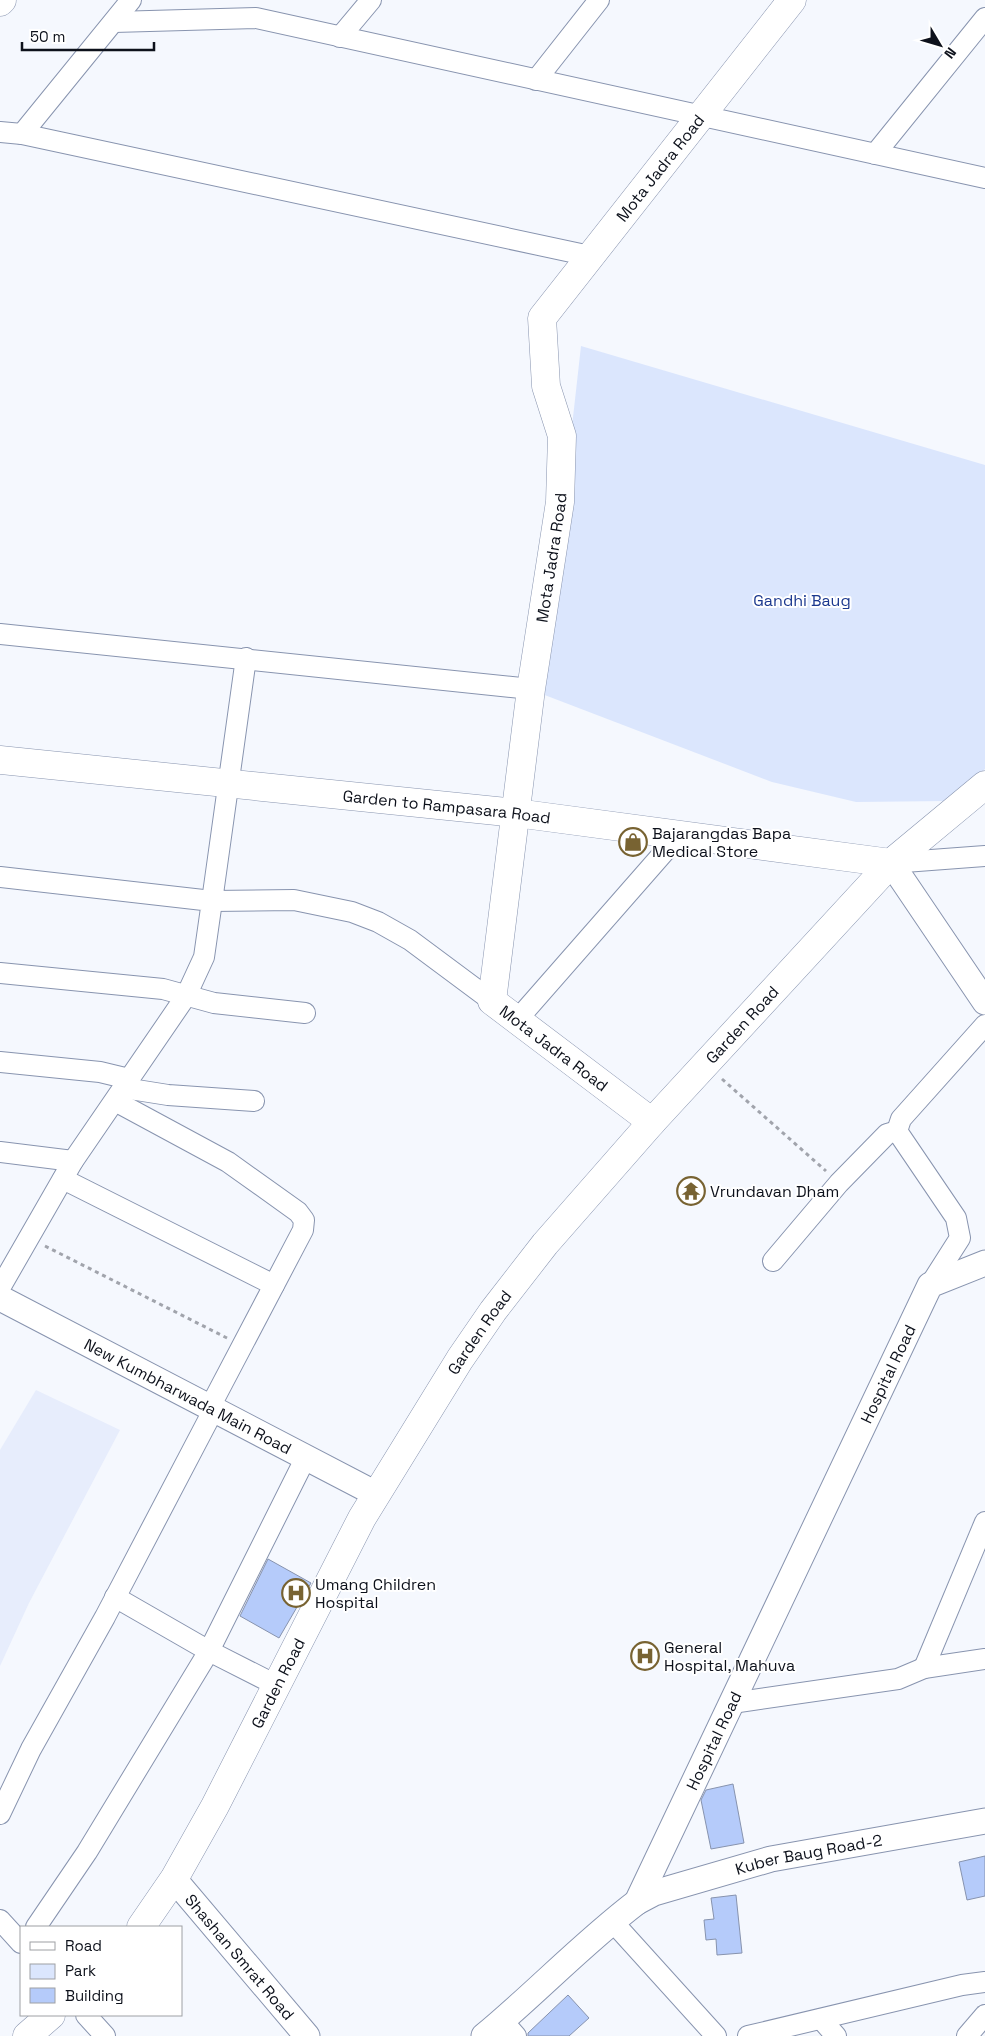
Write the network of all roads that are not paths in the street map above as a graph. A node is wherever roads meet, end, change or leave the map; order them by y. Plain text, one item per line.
1 (131, 0) edge
2 (370, 0) edge
3 (599, 0) edge
4 (792, 0) edge
5 (985, 18) edge
6 (114, 22) junction
7 (340, 37) junction
8 (536, 80) junction
9 (701, 116) junction
10 (0, 132) edge
11 (22, 134) junction
12 (875, 154) junction
13 (985, 178) edge
14 (590, 256) junction
15 (0, 634) edge
16 (246, 658) junction
17 (531, 689) junction
18 (0, 760) edge
19 (229, 782) junction
20 (985, 785) edge
21 (516, 812) junction
22 (680, 834) junction
23 (985, 856) edge
24 (892, 862) junction
25 (0, 877) edge
26 (212, 901) junction
27 (0, 973) edge
28 (186, 996) junction
29 (492, 1001) junction
30 (985, 1002) edge
31 (305, 1013) dead end
32 (517, 1020) junction
33 (985, 1025) edge
34 (0, 1062) edge
35 (123, 1089) junction
36 (254, 1101) dead end
37 (652, 1122) junction
38 (897, 1131) junction
39 (0, 1152) edge
40 (73, 1161) junction
41 (63, 1179) junction
42 (773, 1261) dead end
43 (985, 1262) edge
44 (930, 1284) junction
45 (274, 1285) junction
46 (0, 1288) edge
47 (0, 1298) edge
48 (212, 1408) junction
49 (306, 1457) junction
50 (376, 1494) junction
51 (985, 1522) edge
52 (115, 1597) junction
53 (209, 1650) junction
54 (985, 1659) edge
55 (924, 1668) junction
56 (276, 1686) junction
57 (732, 1703) junction
58 (0, 1814) edge
59 (985, 1821) edge
60 (174, 1879) junction
61 (637, 1902) junction
62 (0, 1920) edge
63 (612, 1921) junction
64 (37, 1926) edge
65 (142, 1926) edge
66 (20, 1942) edge
67 (985, 1982) edge
68 (985, 2014) edge
69 (50, 2016) edge
70 (87, 2016) edge
71 (821, 2019) junction
72 (509, 2028) edge
73 (27, 2036) edge
74 (105, 2036) edge
75 (307, 2036) edge
76 (484, 2036) edge
77 (716, 2036) edge
78 (748, 2036) edge
79 (836, 2036) edge
80 (967, 2036) edge

1 - 6 street
2 - 7 street
3 - 8 street
4 - 9 main road, Mota Jadra Road
5 - 12 street
6 - 7 street
6 - 11 street
7 - 8 street
8 - 9 street
9 - 12 street
9 - 14 main road, Mota Jadra Road
10 - 11 street
11 - 14 street
12 - 13 street
14 - 17 main road, Mota Jadra Road
15 - 16 street
16 - 17 street
16 - 19 street
17 - 21 main road, Mota Jadra Road
18 - 19 main road, Garden to Rampasara Road
19 - 21 main road, Garden to Rampasara Road
19 - 26 street
20 - 24 main road, Garden Road
21 - 22 main road, Garden to Rampasara Road
21 - 29 main road, Mota Jadra Road
22 - 24 main road, Garden to Rampasara Road
22 - 32 street
23 - 24 street
24 - 30 street
24 - 37 main road, Garden Road
25 - 26 street
26 - 28 street
26 - 29 street
27 - 28 street
28 - 31 street
28 - 35 street
29 - 32 main road, Mota Jadra Road
32 - 37 main road, Mota Jadra Road
33 - 38 street
34 - 35 street
35 - 36 street
35 - 40 street
35 - 45 street
37 - 50 main road, Garden Road
38 - 42 street
38 - 44 street
39 - 40 street
40 - 41 street
41 - 45 street
41 - 46 street
43 - 44 street
44 - 57 street, Hospital Road
45 - 48 street
47 - 48 street, New Kumbharwada Main Road
48 - 49 street, New Kumbharwada Main Road
48 - 52 street
49 - 50 street, New Kumbharwada Main Road
49 - 53 street
50 - 56 main road, Garden Road
51 - 55 street
52 - 53 street
52 - 58 street
53 - 56 street
53 - 64 street
54 - 55 street
55 - 57 street
56 - 60 main road, Garden Road
57 - 61 street, Hospital Road
59 - 61 street, Kuber Baug Road-2
60 - 65 main road, Garden Road
60 - 75 street, Shashan Smrat Road
61 - 63 street, Hospital Road
62 - 66 street
63 - 72 street, Hospital Road
63 - 77 street
67 - 71 street
68 - 80 street
69 - 73 main road
70 - 74 street
71 - 78 street
71 - 79 street
72 - 76 street, Hospital Road

